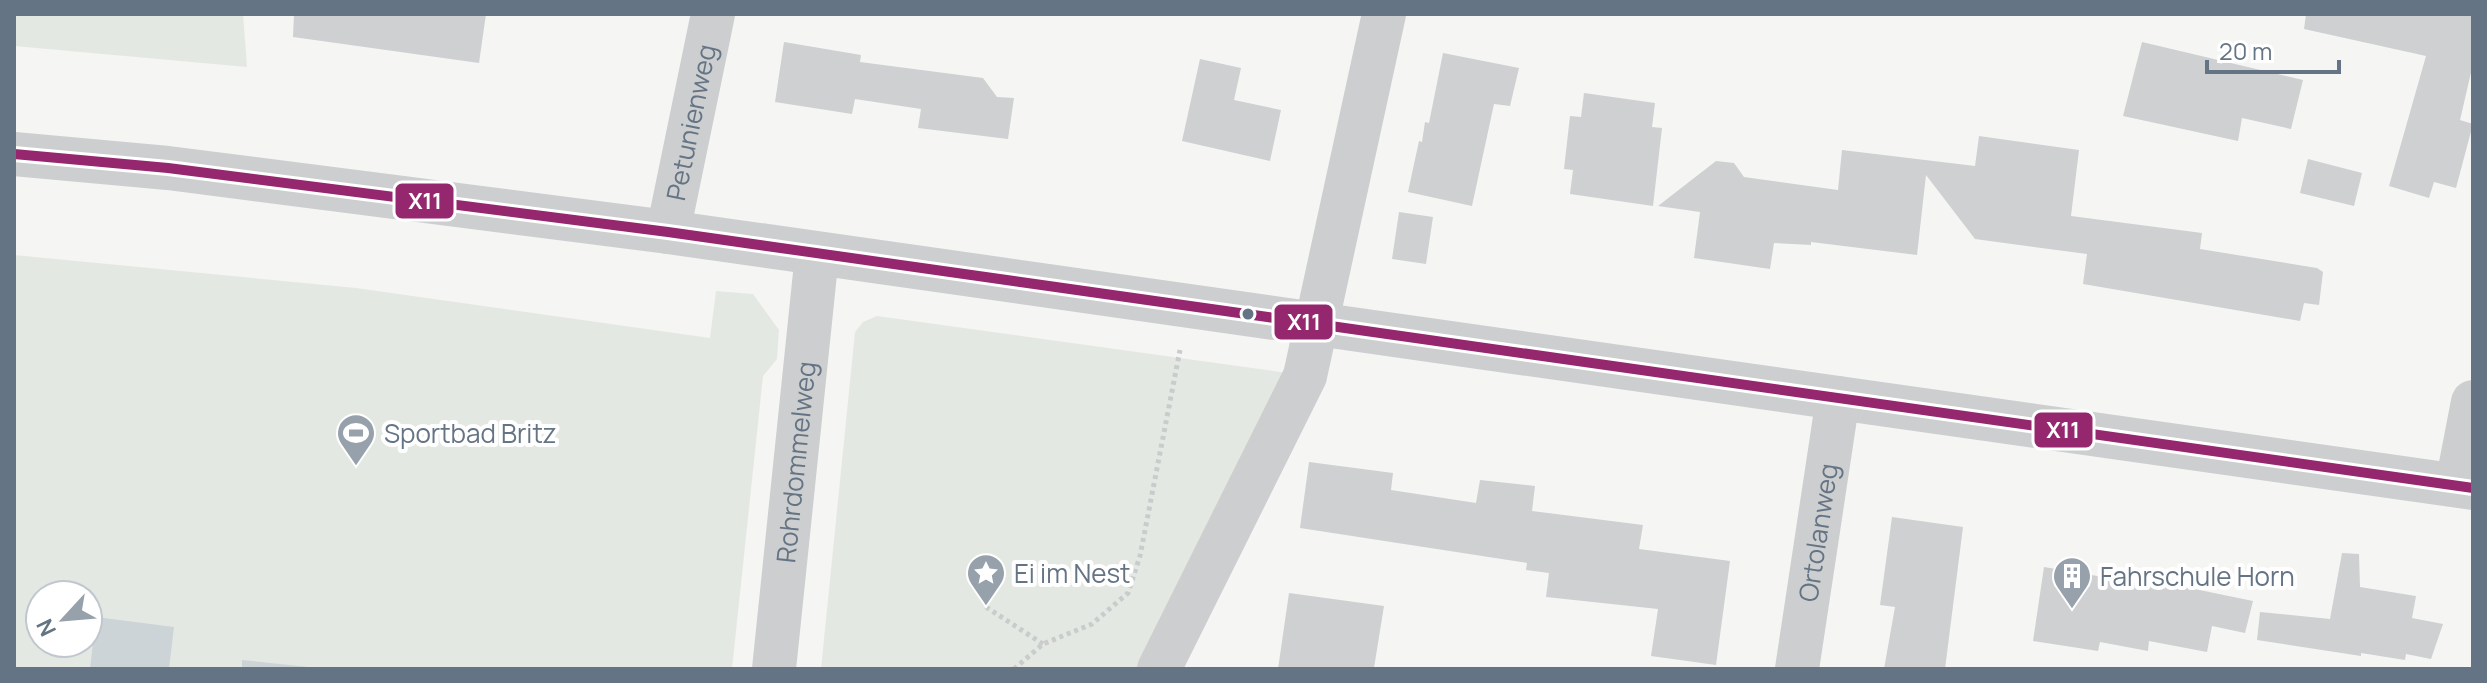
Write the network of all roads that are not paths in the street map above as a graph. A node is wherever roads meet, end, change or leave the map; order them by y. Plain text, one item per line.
1 (713, 14) edge
2 (1384, 14) edge
3 (14, 154) edge
4 (668, 232) junction
5 (817, 254) junction
6 (1315, 322) junction
7 (1838, 398) junction
8 (2473, 402) edge
9 (2465, 486) edge
10 (774, 669) edge
11 (1159, 669) edge
12 (1797, 669) edge

1 - 4 street, Petunienweg
2 - 6 street
3 - 4 street
4 - 5 street
5 - 6 street
5 - 10 street, Rohrdommelweg
6 - 7 street
6 - 11 street
7 - 9 street
7 - 12 street, Ortolanweg
8 - 9 street

